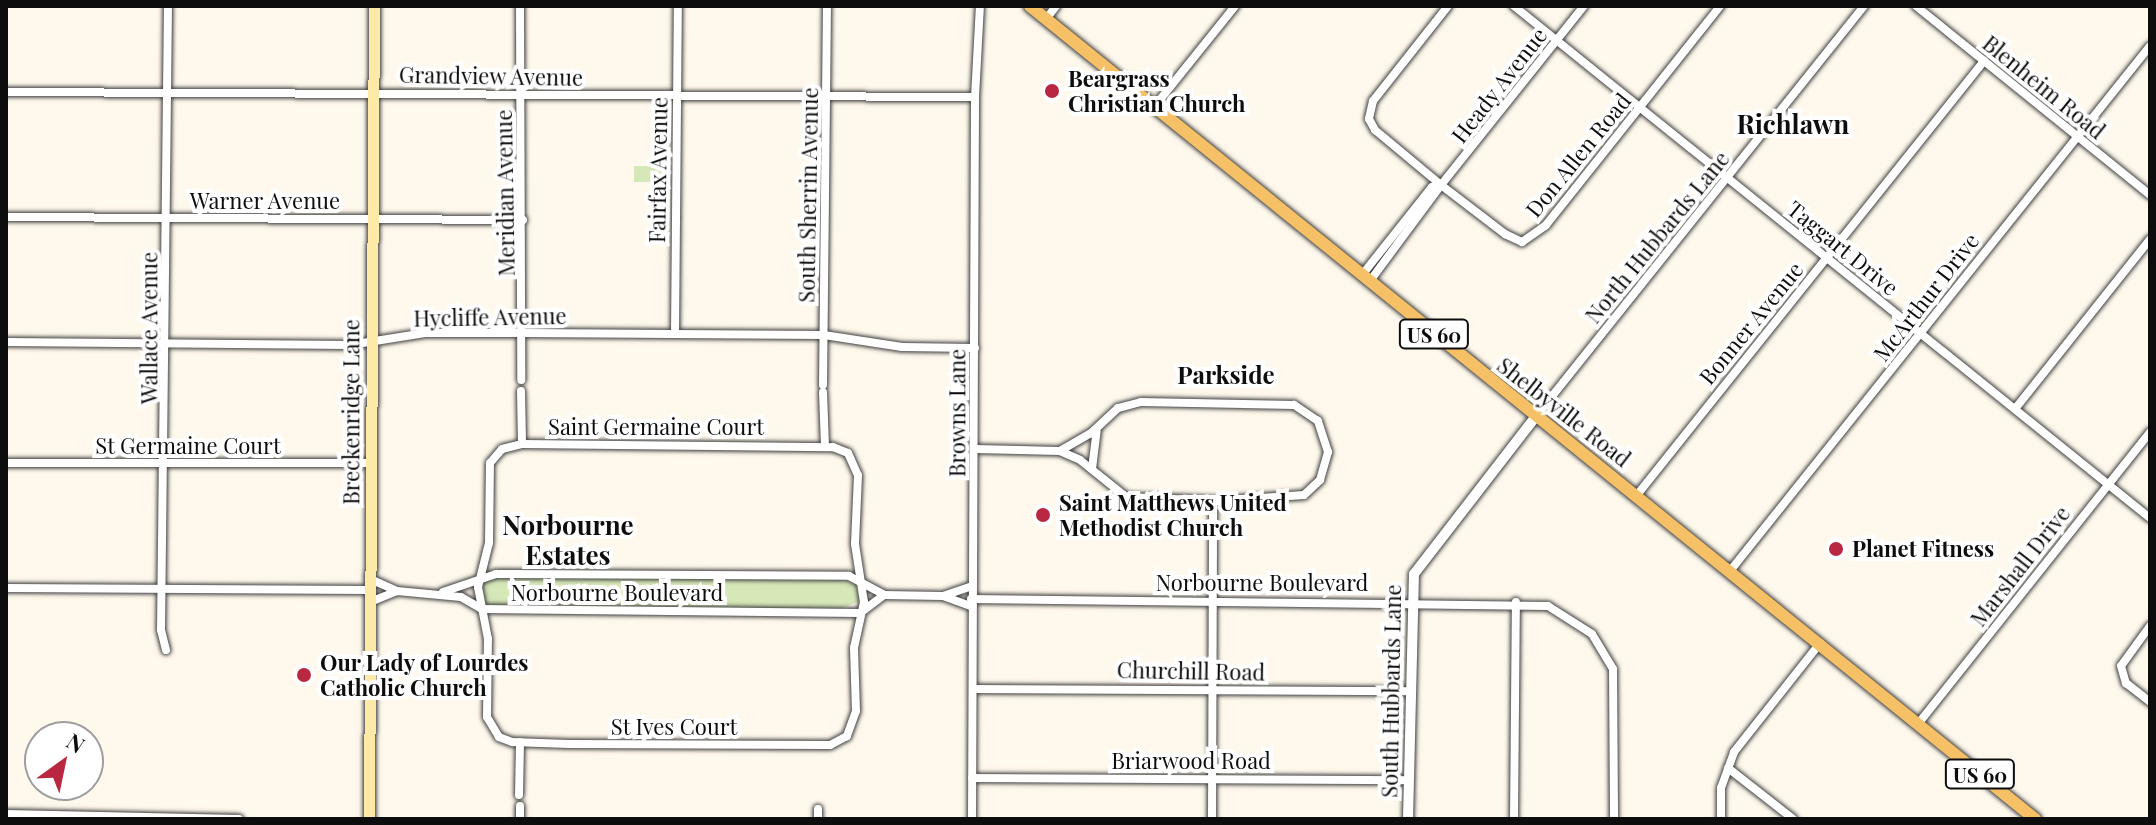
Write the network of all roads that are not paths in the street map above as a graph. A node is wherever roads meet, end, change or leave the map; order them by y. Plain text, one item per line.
1 (168, 6) edge
2 (374, 6) edge
3 (520, 6) edge
4 (678, 6) edge
5 (827, 6) edge
6 (980, 6) edge
7 (1030, 6) edge
8 (1056, 6) edge
9 (1235, 6) edge
10 (1448, 6) edge
11 (1514, 6) edge
12 (1584, 6) edge
13 (1720, 6) edge
14 (1864, 6) edge
15 (1916, 6) edge
16 (1046, 19) junction
17 (1557, 41) junction
18 (2150, 46) edge
19 (1984, 61) junction
20 (6, 92) edge
21 (167, 92) junction
22 (373, 92) junction
23 (522, 94) junction
24 (676, 95) junction
25 (826, 95) junction
26 (975, 97) junction
27 (1155, 106) junction
28 (1640, 107) junction
29 (2077, 136) junction
30 (1728, 178) junction
31 (1441, 185) junction
32 (2150, 195) edge
33 (6, 217) edge
34 (167, 218) junction
35 (372, 219) junction
36 (523, 220) junction
37 (2150, 239) edge
38 (1826, 258) junction
39 (1366, 278) junction
40 (523, 333) junction
41 (675, 334) junction
42 (1921, 334) junction
43 (824, 335) junction
44 (371, 341) junction
45 (6, 342) edge
46 (167, 343) junction
47 (975, 348) junction
48 (521, 380) dead end
49 (521, 391) dead end
50 (2015, 409) junction
51 (1537, 415) junction
52 (1101, 423) junction
53 (2150, 432) edge
54 (522, 444) junction
55 (825, 447) junction
56 (976, 449) junction
57 (1060, 451) junction
58 (6, 463) edge
59 (371, 463) junction
60 (166, 464) junction
61 (1092, 469) junction
62 (2108, 484) junction
63 (1637, 495) junction
64 (1213, 501) junction
65 (2150, 518) edge
66 (1730, 571) junction
67 (481, 576) junction
68 (860, 579) junction
69 (972, 586) junction
70 (6, 588) edge
71 (163, 588) junction
72 (370, 590) junction
73 (397, 591) junction
74 (443, 592) junction
75 (884, 595) junction
76 (943, 596) junction
77 (1213, 601) junction
78 (1411, 601) junction
79 (1516, 602) junction
80 (971, 603) junction
81 (482, 609) junction
82 (860, 613) junction
83 (2150, 626) edge
84 (1820, 643) junction
85 (166, 650) dead end
86 (973, 689) junction
87 (1213, 690) junction
88 (1410, 691) junction
89 (2150, 702) edge
90 (1918, 724) junction
91 (520, 742) junction
92 (1728, 768) junction
93 (972, 778) junction
94 (1211, 779) junction
95 (1409, 780) junction
96 (519, 795) dead end
97 (520, 806) dead end
98 (818, 809) dead end
99 (6, 814) edge
100 (239, 819) edge
101 (369, 819) edge
102 (520, 819) edge
103 (818, 819) edge
104 (972, 819) edge
105 (1212, 819) edge
106 (1408, 819) edge
107 (1514, 819) edge
108 (1614, 819) edge
109 (1721, 819) edge
110 (1793, 819) edge
111 (2035, 819) edge

1 - 21 street, Wallace Avenue
2 - 22 main road, Breckenridge Lane
3 - 23 street, Meridian Avenue
4 - 24 street, Fairfax Avenue
5 - 25 street, South Sherrin Avenue
6 - 26 street, Browns Lane
7 - 16 main road, Shelbyville Road / US 60
8 - 16 street
9 - 27 street
10 - 31 street, Don Allen Road
11 - 17 street, Taggart Drive
12 - 17 street, Heady Avenue
13 - 28 street, Don Allen Road
14 - 30 street, North Hubbards Lane
15 - 19 street, Blenheim Road
16 - 27 main road, Shelbyville Road / US 60
17 - 28 street, Taggart Drive
17 - 31 street, Heady Avenue
18 - 29 street, McArthur Drive
19 - 29 street, Blenheim Road
19 - 38 street, Bonner Avenue
20 - 21 street, Grandview Avenue
21 - 22 street, Grandview Avenue
21 - 34 street, Wallace Avenue
22 - 23 street, Grandview Avenue
22 - 35 main road, Breckenridge Lane
23 - 24 street, Grandview Avenue
23 - 36 street, Meridian Avenue
24 - 25 street, Grandview Avenue
24 - 41 street, Fairfax Avenue
25 - 26 street, Grandview Avenue
25 - 43 street, South Sherrin Avenue
26 - 47 street, Browns Lane
27 - 39 main road, Shelbyville Road / US 60
28 - 30 street, Taggart Drive
28 - 31 street, Don Allen Road
29 - 32 street, Blenheim Road
29 - 42 street, McArthur Drive
30 - 38 street, Taggart Drive
30 - 51 street, North Hubbards Lane
31 - 39 street, Heady Avenue
33 - 34 street, Warner Avenue
34 - 35 street, Warner Avenue
34 - 46 street, Wallace Avenue
35 - 36 street, Warner Avenue
35 - 44 main road, Breckenridge Lane
36 - 40 street, Meridian Avenue
37 - 50 street
38 - 42 street, Taggart Drive
38 - 63 street, Bonner Avenue
39 - 51 main road, Shelbyville Road / US 60
40 - 41 street, Hycliffe Avenue
40 - 44 street, Hycliffe Avenue
40 - 48 street, Meridian Avenue
41 - 43 street, Hycliffe Avenue
42 - 50 street, Taggart Drive
42 - 66 street, McArthur Drive
43 - 47 street, Hycliffe Avenue
43 - 55 street, South Sherrin Avenue
44 - 46 street, Hycliffe Avenue
44 - 59 main road, Breckenridge Lane
45 - 46 street, Hycliffe Avenue
46 - 60 street, Wallace Avenue
47 - 56 street, Browns Lane
49 - 54 street
50 - 62 street, Taggart Drive
51 - 63 main road, Shelbyville Road / US 60
51 - 78 street, South Hubbards Lane
52 - 57 street
52 - 61 street
52 - 64 street
53 - 62 street, Marshall Drive
54 - 55 street, Saint Germaine Court
54 - 67 street, Saint Germaine Court
55 - 68 street
56 - 57 street
56 - 69 street, Browns Lane
57 - 61 street
58 - 60 street, St Germaine Court
59 - 60 street, St Germaine Court
59 - 72 main road, Breckenridge Lane
60 - 71 street, Wallace Avenue
61 - 64 street
62 - 65 street, Taggart Drive
62 - 90 street, Marshall Drive
63 - 66 main road, Shelbyville Road / US 60
64 - 77 street
66 - 84 main road, Shelbyville Road / US 60
67 - 68 street, Norbourne Boulevard
67 - 74 street, Norbourne Boulevard
67 - 81 street
68 - 75 street
68 - 82 street
69 - 76 street, Norbourne Boulevard
69 - 80 street, Browns Lane
70 - 71 street, Norbourne Boulevard
71 - 72 street, Norbourne Boulevard
71 - 85 street, Wallace Avenue
72 - 73 street, Norbourne Boulevard
72 - 73 street, Norbourne Boulevard
72 - 101 main road, Breckenridge Lane
73 - 74 street, Norbourne Boulevard
74 - 81 street, Norbourne Boulevard
75 - 76 street, Norbourne Boulevard
75 - 82 street
76 - 80 street, Norbourne Boulevard
77 - 78 street, Norbourne Boulevard
77 - 80 street, Norbourne Boulevard
77 - 87 street
78 - 79 street, Norbourne Boulevard
78 - 88 street, South Hubbards Lane
79 - 107 street
79 - 108 street, Norbourne Boulevard
80 - 86 street, Browns Lane
81 - 82 street, Norbourne Boulevard
81 - 91 street, St Ives Court
82 - 91 street, St Ives Court
83 - 89 street
84 - 90 main road, Shelbyville Road / US 60
84 - 92 street
86 - 87 street, Churchill Road
86 - 93 street, Browns Lane
87 - 88 street, Churchill Road
87 - 94 street
88 - 95 street, South Hubbards Lane
90 - 111 main road, Shelbyville Road / US 60
91 - 96 street
92 - 109 street
92 - 110 street
93 - 94 street, Briarwood Road
93 - 104 street, Browns Lane
94 - 95 street, Briarwood Road
94 - 105 street
95 - 106 street, South Hubbards Lane
97 - 102 street
98 - 103 street
99 - 100 street

